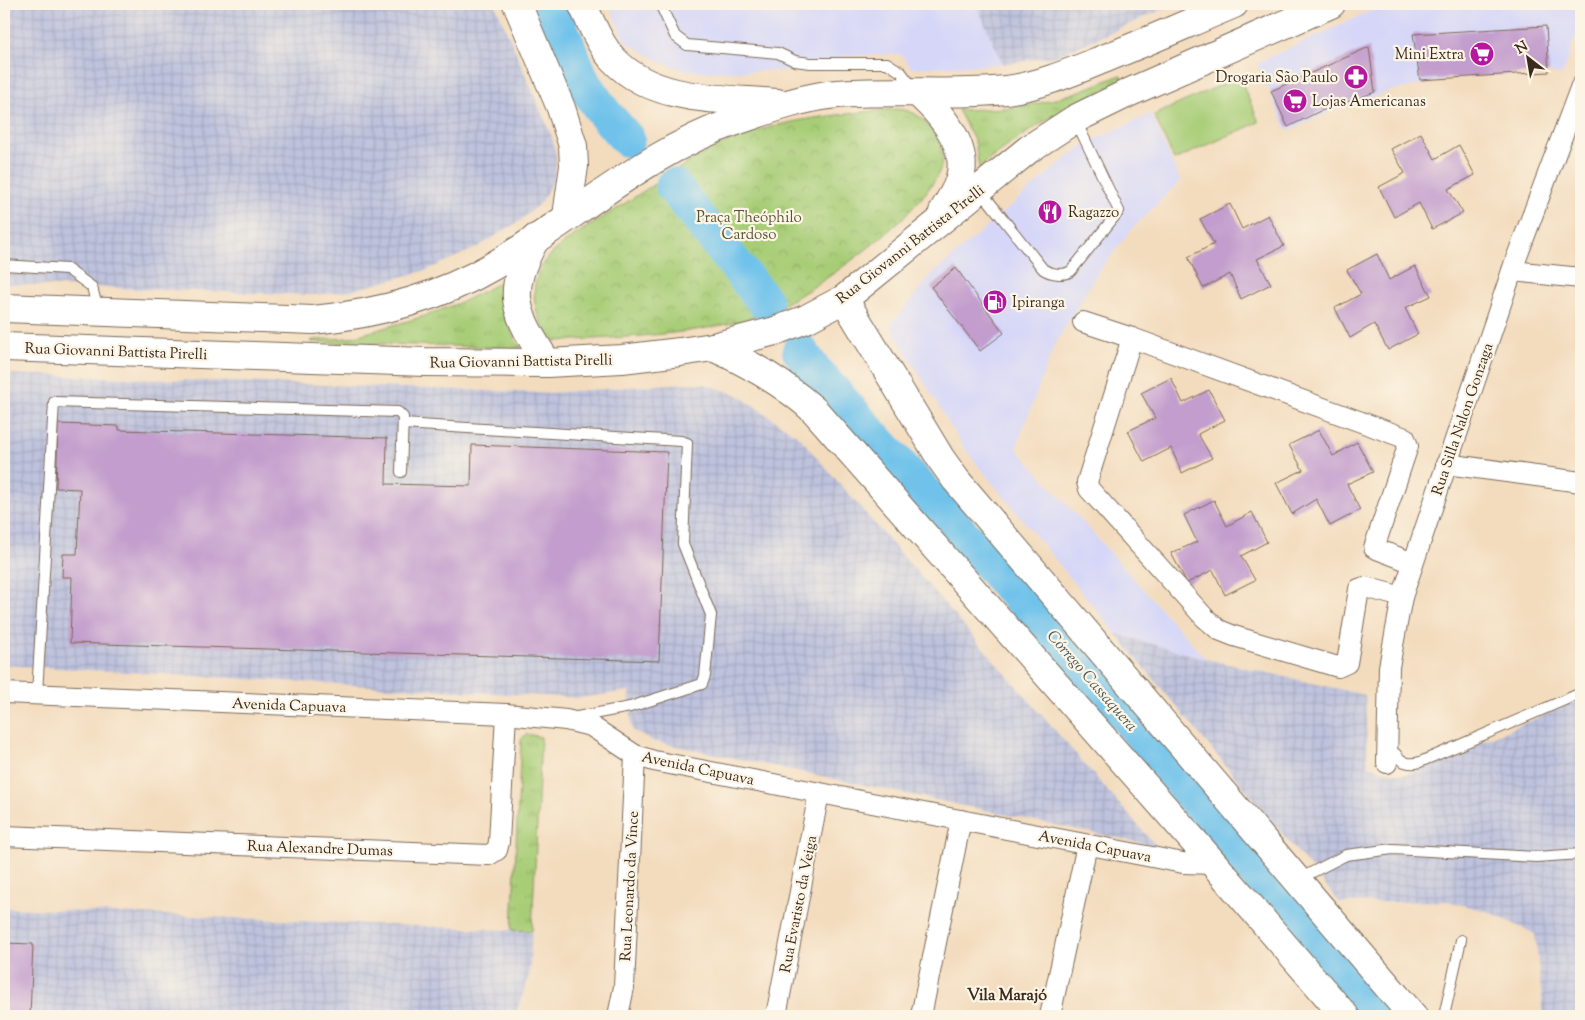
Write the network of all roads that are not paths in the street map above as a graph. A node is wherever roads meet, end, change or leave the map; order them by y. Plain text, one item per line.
1 (518, 4) edge
2 (582, 4) edge
3 (660, 4) edge
4 (1234, 4) edge
5 (1331, 4) edge
6 (1581, 86) edge
7 (918, 93) junction
8 (788, 105) junction
9 (1075, 119) junction
10 (980, 189) junction
11 (567, 216) junction
12 (939, 220) junction
13 (536, 238) junction
14 (4, 265) edge
15 (1512, 270) junction
16 (1581, 278) edge
17 (844, 299) junction
18 (4, 308) edge
19 (98, 312) junction
20 (1083, 322) dead end
21 (1132, 338) junction
22 (713, 347) junction
23 (4, 348) edge
24 (547, 363) junction
25 (403, 424) junction
26 (1446, 464) junction
27 (401, 472) dead end
28 (1581, 482) edge
29 (1413, 563) junction
30 (1402, 597) junction
31 (4, 693) edge
32 (1581, 693) edge
33 (37, 694) junction
34 (506, 714) junction
35 (566, 720) junction
36 (635, 755) junction
37 (1387, 763) joint
38 (819, 793) junction
39 (961, 820) junction
40 (4, 836) edge
41 (1087, 845) junction
42 (1581, 854) edge
43 (1214, 864) junction
44 (1296, 881) junction
45 (1460, 940) dead end
46 (618, 1016) edge
47 (776, 1016) edge
48 (922, 1016) edge
49 (1050, 1016) edge
50 (1345, 1016) edge
51 (1413, 1016) edge
52 (1444, 1016) edge

1 - 11 main road
2 - 8 main road
3 - 7 lane
4 - 7 main road
5 - 9 main road, Rua Giovanni Battista Pirelli
6 - 15 street, Rua Silla Nalon Gonzaga
7 - 8 main road
7 - 12 main road
8 - 11 main road
9 - 10 main road, Rua Giovanni Battista Pirelli
9 - 10 lane
10 - 12 main road, Rua Giovanni Battista Pirelli
11 - 13 main road
12 - 17 main road, Rua Giovanni Battista Pirelli
13 - 19 main road
13 - 24 main road
14 - 19 lane
15 - 16 street
15 - 26 street, Rua Silla Nalon Gonzaga
17 - 22 main road, Rua Giovanni Battista Pirelli
17 - 44 main road
18 - 19 main road
20 - 21 street
21 - 29 street
21 - 30 street
22 - 24 main road, Rua Giovanni Battista Pirelli
22 - 43 main road
23 - 24 main road, Rua Giovanni Battista Pirelli
25 - 27 lane
25 - 33 lane
25 - 35 lane
26 - 28 street
26 - 29 street, Rua Silla Nalon Gonzaga
29 - 30 street, Rua Silla Nalon Gonzaga
30 - 37 street, Rua Silla Nalon Gonzaga
31 - 33 street, Avenida Capuava
32 - 37 lane
33 - 34 street, Avenida Capuava
34 - 35 street, Avenida Capuava
34 - 40 street, Rua Alexandre Dumas
35 - 36 street, Avenida Capuava
36 - 38 street, Avenida Capuava
36 - 46 street, Rua Leonardo da Vince
38 - 39 street, Avenida Capuava
38 - 47 street, Rua Evaristo da Veiga
39 - 41 street, Avenida Capuava
39 - 48 street
41 - 43 street, Avenida Capuava
41 - 49 street
42 - 44 lane
43 - 50 main road
44 - 51 main road
45 - 52 lane

